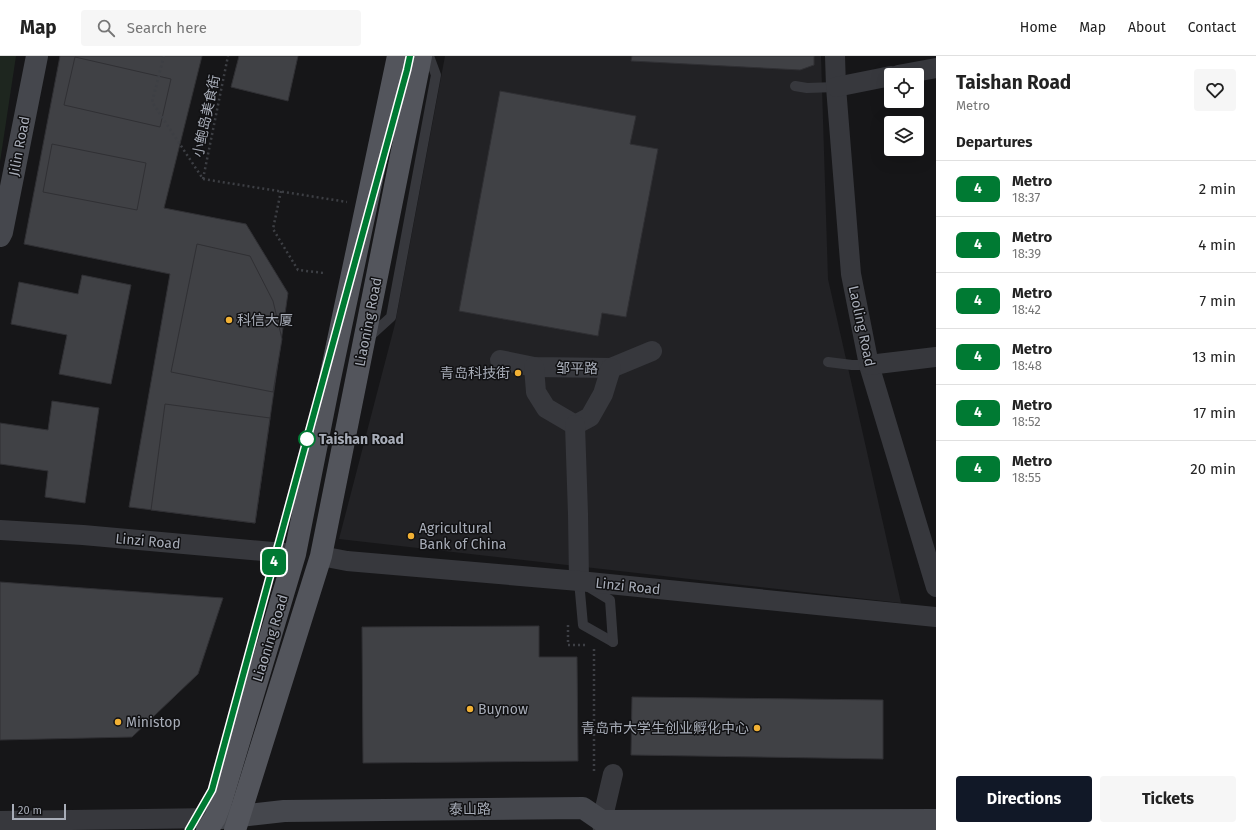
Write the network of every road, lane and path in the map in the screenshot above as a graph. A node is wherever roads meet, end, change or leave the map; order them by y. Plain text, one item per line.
1 (37, 56) edge
2 (164, 56) edge
3 (228, 56) edge
4 (398, 56) edge
5 (421, 56) edge
6 (429, 56) edge
7 (835, 56) edge
8 (936, 68) edge
9 (924, 70) edge
10 (884, 77) edge
11 (795, 86) dead end
12 (836, 87) junction
13 (203, 179) junction
14 (281, 192) junction
15 (347, 202) dead end
16 (0, 236) edge
17 (324, 273) dead end
18 (364, 341) junction
19 (652, 350) dead end
20 (936, 357) edge
21 (500, 360) dead end
22 (828, 362) dead end
23 (869, 364) junction
24 (534, 367) junction
25 (611, 368) junction
26 (575, 425) junction
27 (0, 530) edge
28 (295, 554) junction
29 (321, 556) junction
30 (579, 581) junction
31 (936, 587) edge
32 (936, 617) edge
33 (568, 622) dead end
34 (603, 773) joint
35 (936, 820) edge
36 (0, 821) edge
37 (237, 823) edge
38 (211, 824) edge
39 (602, 826) edge

1 - 16 street, Jilin Road
2 - 13 path
3 - 13 path, 小鲍岛美食街
4 - 28 main road, Liaoning Road
5 - 18 main road, Liaoning Road
6 - 18 lane
7 - 12 street, Laoling Road
8 - 9 street
10 - 12 street
11 - 12 lane
12 - 23 street, Laoling Road
13 - 14 path
14 - 15 path
14 - 17 path
18 - 29 main road, Liaoning Road
19 - 25 street, 邹平路
20 - 23 street
21 - 24 street, 邹平路
22 - 23 lane
23 - 31 street, Laoling Road
24 - 25 street, 邹平路
24 - 26 street
25 - 26 street
26 - 30 street
27 - 28 street, Linzi Road
28 - 38 main road, Liaoning Road
29 - 30 street, Linzi Road
29 - 37 main road, Liaoning Road
30 - 30 lane
30 - 32 street, Linzi Road
33 - 34 path
34 - 39 street
35 - 39 street
36 - 38 street, 泰山路
37 - 38 street, 泰山路
37 - 39 street, 泰山路

